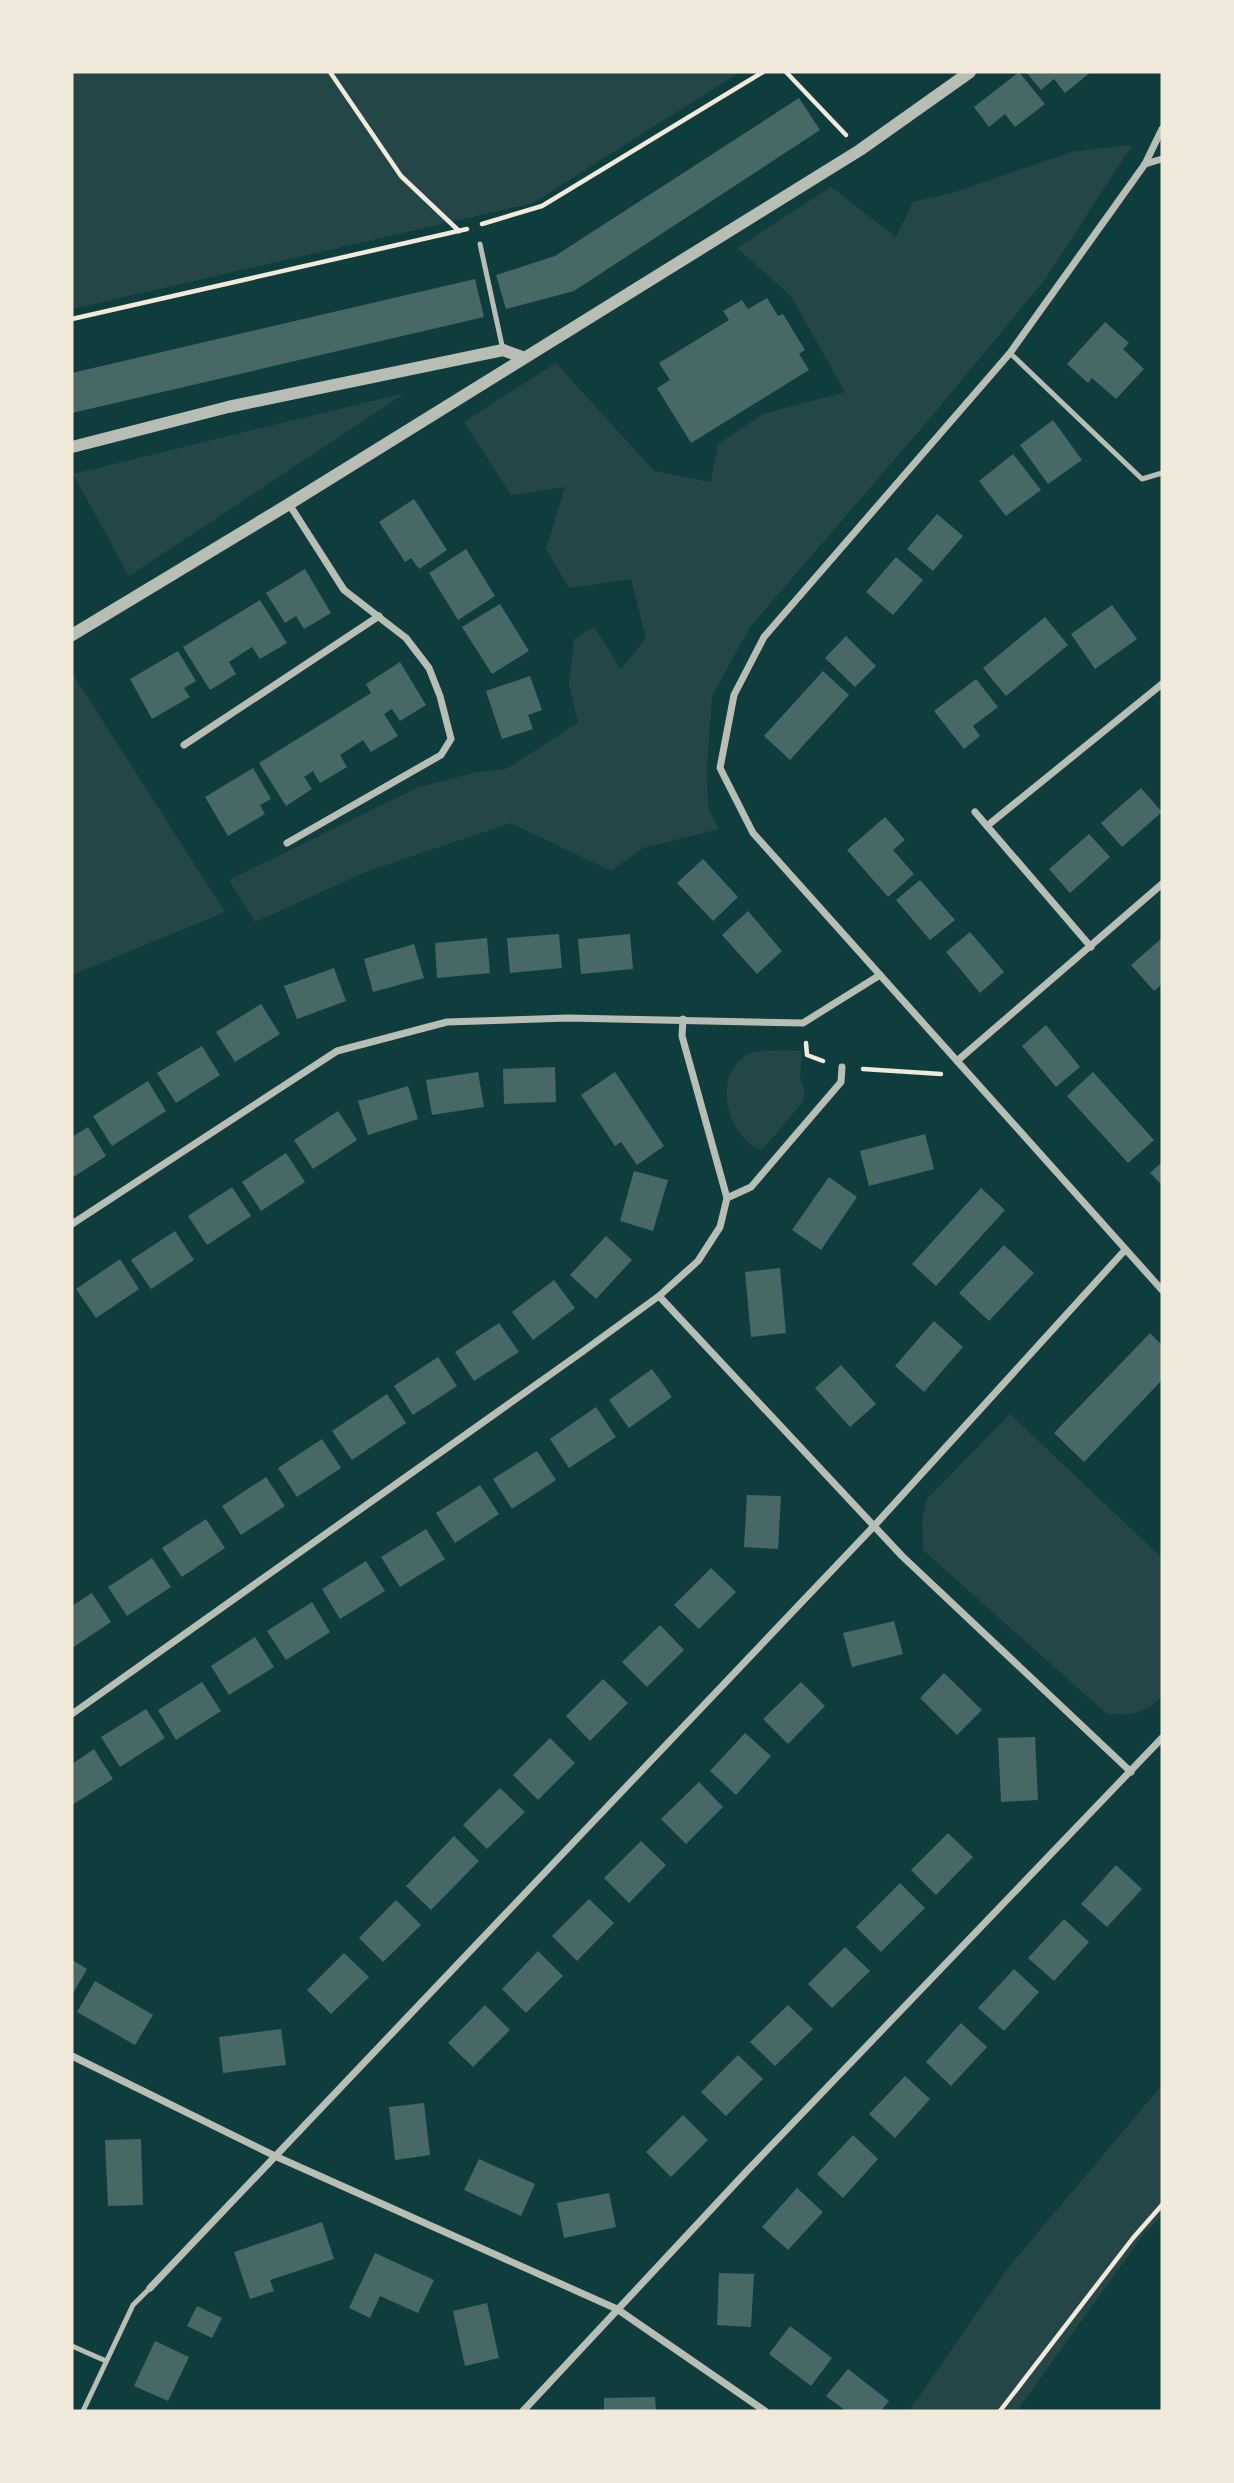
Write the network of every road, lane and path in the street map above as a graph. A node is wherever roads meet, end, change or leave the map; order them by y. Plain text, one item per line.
1 (330, 72) edge
2 (763, 72) edge
3 (786, 72) edge
4 (970, 72) edge
5 (1162, 129) edge
6 (860, 150) junction
7 (1162, 159) edge
8 (1145, 164) junction
9 (460, 231) junction
10 (480, 244) joint
11 (72, 319) edge
12 (503, 350) junction
13 (1010, 353) junction
14 (522, 357) junction
15 (72, 447) edge
16 (1162, 473) edge
17 (289, 504) junction
18 (379, 617) junction
19 (72, 635) edge
20 (1162, 684) edge
21 (184, 745) dead end
22 (975, 812) dead end
23 (986, 826) junction
24 (287, 843) dead end
25 (1162, 884) edge
26 (1091, 947) junction
27 (880, 975) junction
28 (683, 1019) junction
29 (803, 1023) junction
30 (957, 1061) junction
31 (842, 1067) junction
32 (970, 1076) junction
33 (727, 1198) junction
34 (72, 1224) edge
35 (1125, 1250) junction
36 (1162, 1290) edge
37 (659, 1296) junction
38 (875, 1525) junction
39 (72, 1714) edge
40 (1162, 1738) edge
41 (1131, 1772) junction
42 (72, 2056) edge
43 (275, 2156) junction
44 (1162, 2205) edge
45 (150, 2288) joint
46 (617, 2309) junction
47 (72, 2346) edge
48 (106, 2361) junction
49 (83, 2411) edge
50 (523, 2411) edge
51 (765, 2411) edge
52 (1000, 2411) edge

1 - 9 path
2 - 9 path
3 - 6 path
4 - 6 street
5 - 8 street
6 - 14 street
7 - 8 street
8 - 13 street
9 - 10 path
9 - 11 path
10 - 12 lane
12 - 14 street
12 - 15 street
13 - 16 lane
13 - 27 street
14 - 17 street
17 - 18 street
17 - 19 street
18 - 21 street
18 - 24 street
20 - 23 street
22 - 23 street
23 - 26 street
25 - 26 street
26 - 30 street
27 - 29 street
27 - 30 street
28 - 29 street
28 - 33 street
28 - 34 street
29 - 31 path
30 - 32 street
31 - 32 path
31 - 33 street
32 - 35 street
33 - 37 street
35 - 36 street
35 - 38 street
37 - 38 street
37 - 39 street
38 - 41 street
38 - 43 street
40 - 41 street
41 - 46 street
42 - 43 street
43 - 45 street
43 - 46 street
44 - 52 path
45 - 48 lane
46 - 50 street
46 - 51 street
47 - 48 lane
48 - 49 lane

